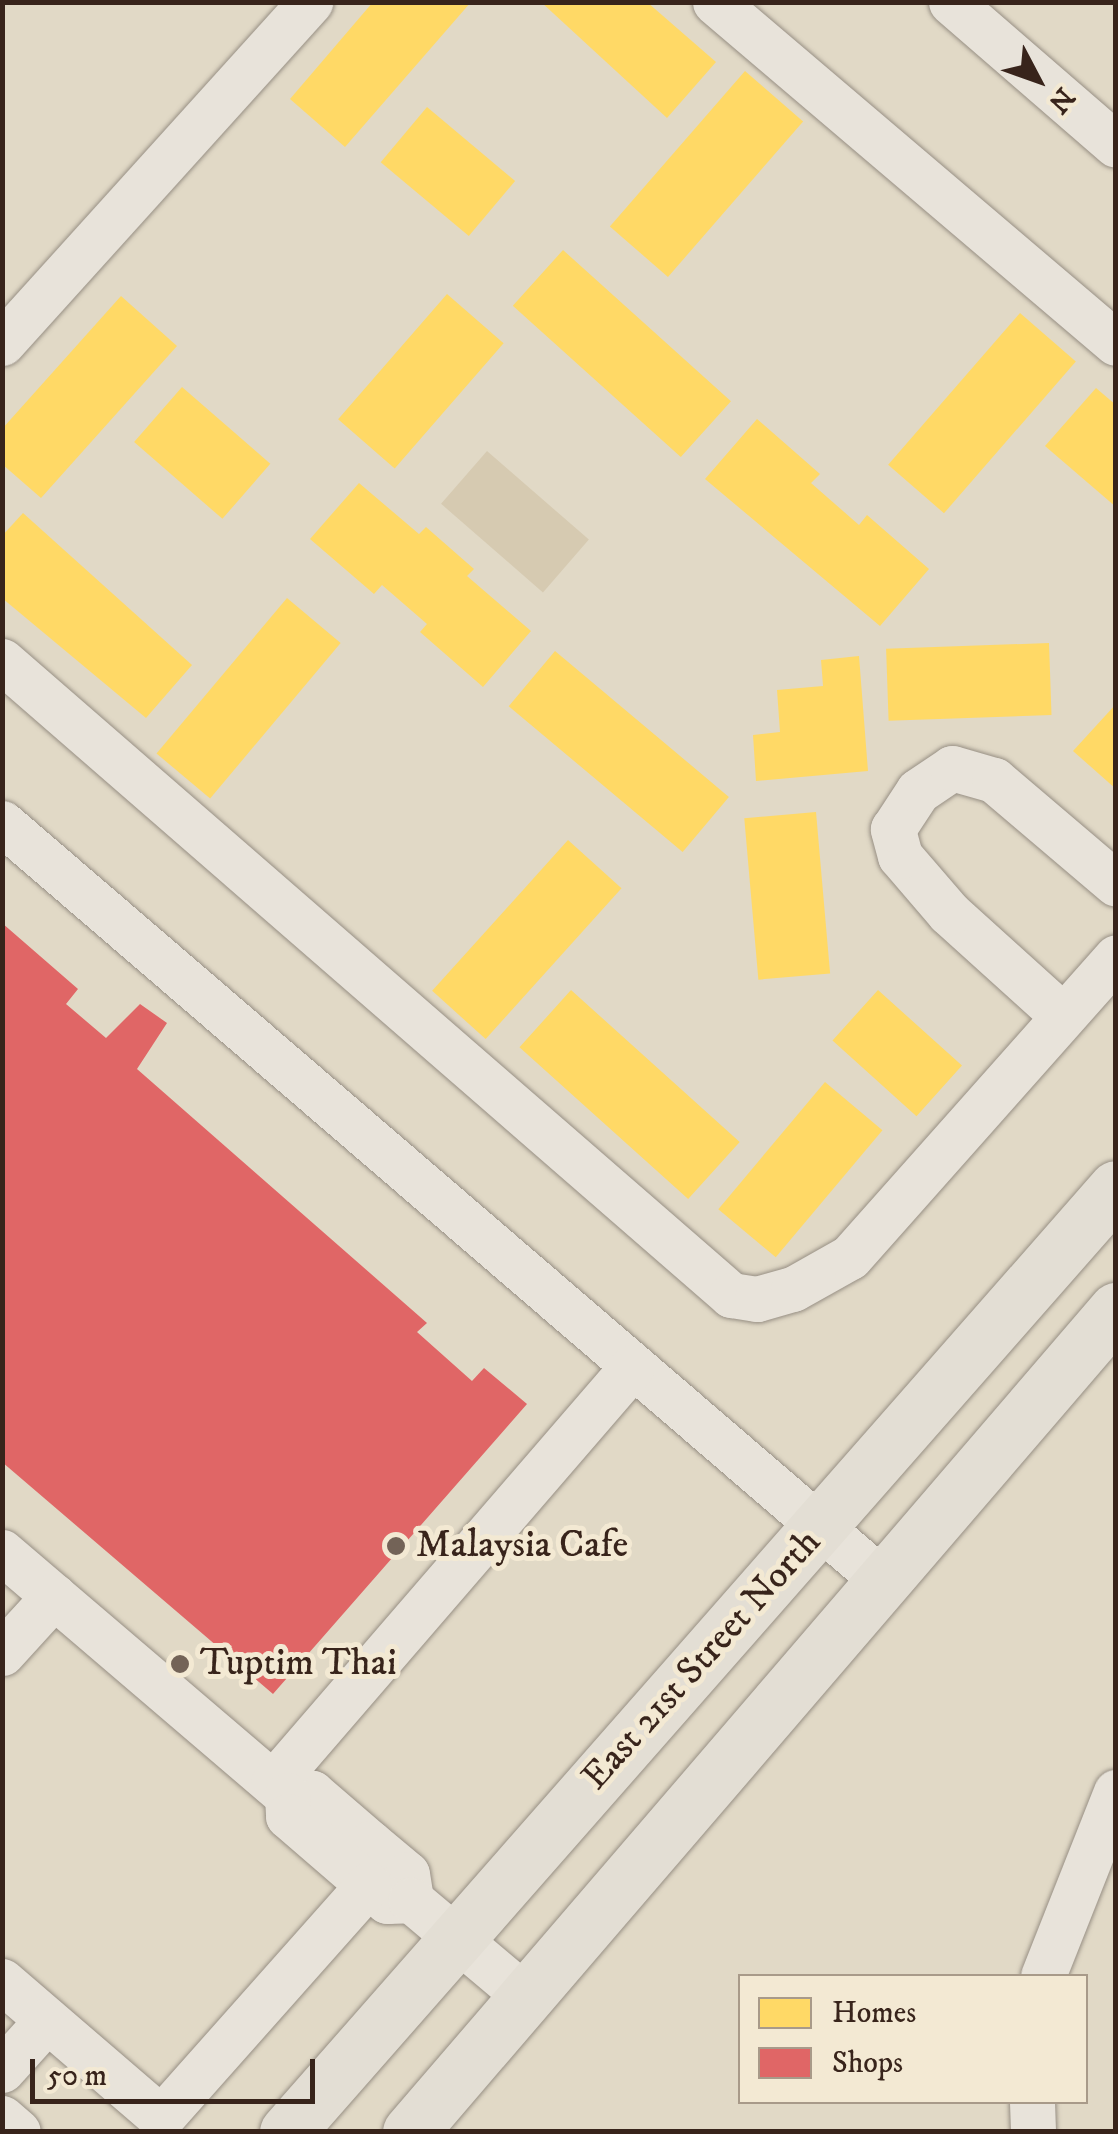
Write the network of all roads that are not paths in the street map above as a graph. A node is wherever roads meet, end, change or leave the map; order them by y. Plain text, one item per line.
1 (310, 2) edge
2 (715, 2) edge
3 (951, 2) edge
4 (1116, 144) edge
5 (1116, 342) edge
6 (2, 343) edge
7 (2, 661) edge
8 (2, 823) edge
9 (1116, 884) edge
10 (1110, 973) edge
11 (1063, 1016) junction
12 (1116, 1188) edge
13 (1116, 1310) edge
14 (632, 1368) junction
15 (821, 1526) junction
16 (2, 1552) edge
17 (882, 1580) junction
18 (54, 1596) junction
19 (2, 1653) edge
20 (280, 1789) junction
21 (1116, 1792) edge
22 (368, 1885) junction
23 (412, 1900) junction
24 (455, 1934) junction
25 (1043, 1974) edge
26 (2, 1981) edge
27 (525, 1996) junction
28 (48, 2020) junction
29 (2, 2070) edge
30 (1032, 2104) edge
31 (2, 2118) edge
32 (18, 2132) edge
33 (287, 2132) edge
34 (410, 2132) edge
35 (1033, 2132) edge

1 - 6 street
2 - 5 street
3 - 4 street
7 - 11 street
8 - 14 street
9 - 11 street
10 - 11 street
12 - 15 main road, East 21st Street North
13 - 17 main road
14 - 15 street
14 - 20 street
15 - 17 street
15 - 24 main road, East 21st Street North
16 - 18 street
17 - 27 main road
18 - 19 street
18 - 20 street
20 - 22 street
20 - 23 street
21 - 25 street
22 - 23 street
22 - 28 street
23 - 24 street
24 - 27 street
24 - 33 main road, East 21st Street North
26 - 28 street
27 - 34 main road
28 - 29 street
30 - 35 street
31 - 32 street

